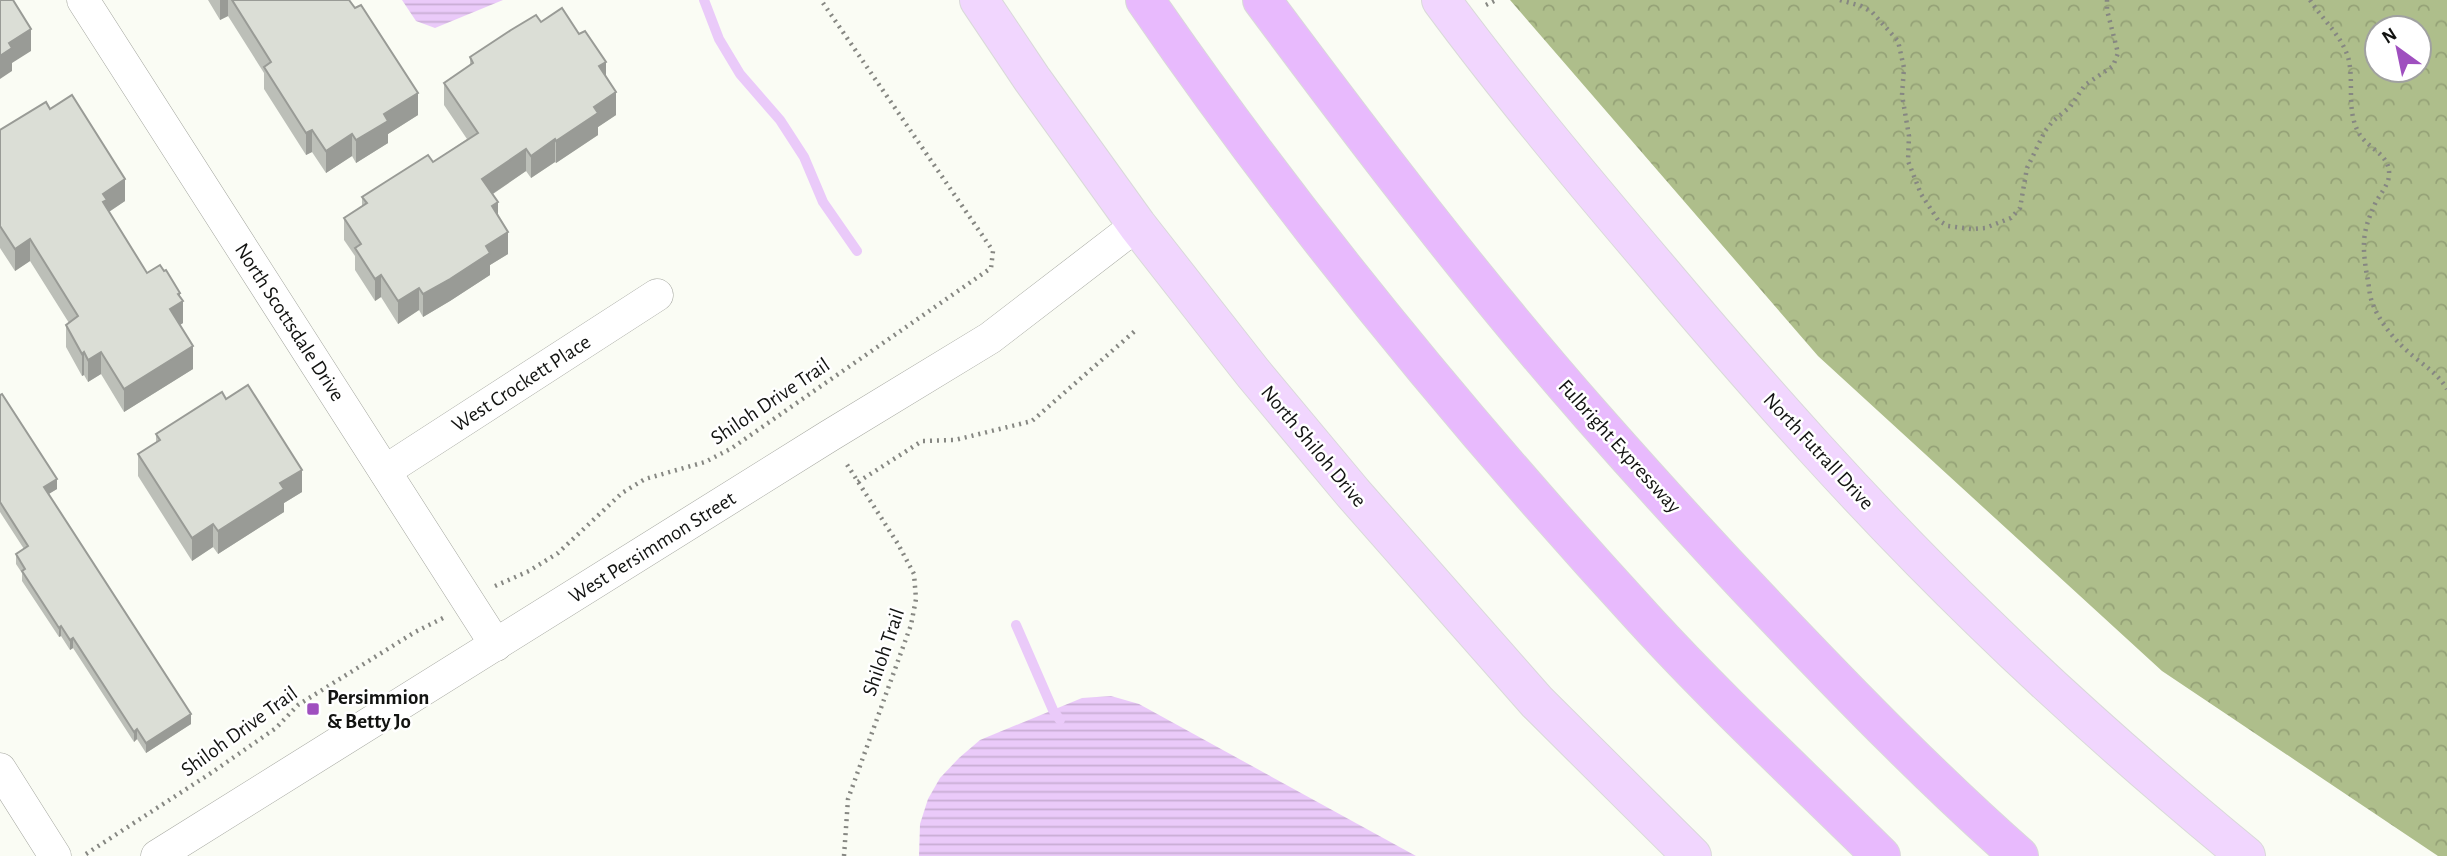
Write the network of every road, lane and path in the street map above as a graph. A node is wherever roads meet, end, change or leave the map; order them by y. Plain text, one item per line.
1 (83, 0) edge
2 (821, 0) edge
3 (979, 0) edge
4 (1145, 0) edge
5 (1262, 0) edge
6 (1441, 0) edge
7 (1840, 0) edge
8 (2107, 0) edge
9 (2310, 0) edge
10 (1137, 225) junction
11 (657, 295) dead end
12 (1136, 330) dead end
13 (2447, 389) edge
14 (829, 436) junction
15 (385, 471) junction
16 (858, 482) junction
17 (468, 602) junction
18 (496, 645) junction
19 (0, 769) edge
20 (55, 856) edge
21 (82, 856) edge
22 (157, 856) edge
23 (844, 856) edge
24 (1692, 856) edge
25 (1881, 856) edge
26 (2019, 856) edge
27 (2246, 856) edge

1 - 15 street, North Scottsdale Drive
2 - 17 path, Shiloh Drive Trail
3 - 10 main road, North Shiloh Drive
4 - 25 highway
5 - 26 highway, Fulbright Expressway
6 - 27 main road, North Futrall Drive
7 - 8 path
9 - 13 path
10 - 14 street, West Persimmon Street
10 - 24 main road, North Shiloh Drive
11 - 15 street, West Crockett Place
12 - 16 path
14 - 16 path, Shiloh Trail
14 - 18 street, West Persimmon Street
15 - 17 street, North Scottsdale Drive
16 - 23 path, Shiloh Trail
17 - 18 street, North Scottsdale Drive
17 - 21 path, Shiloh Drive Trail
18 - 22 street, West Persimmon Street
19 - 20 street

